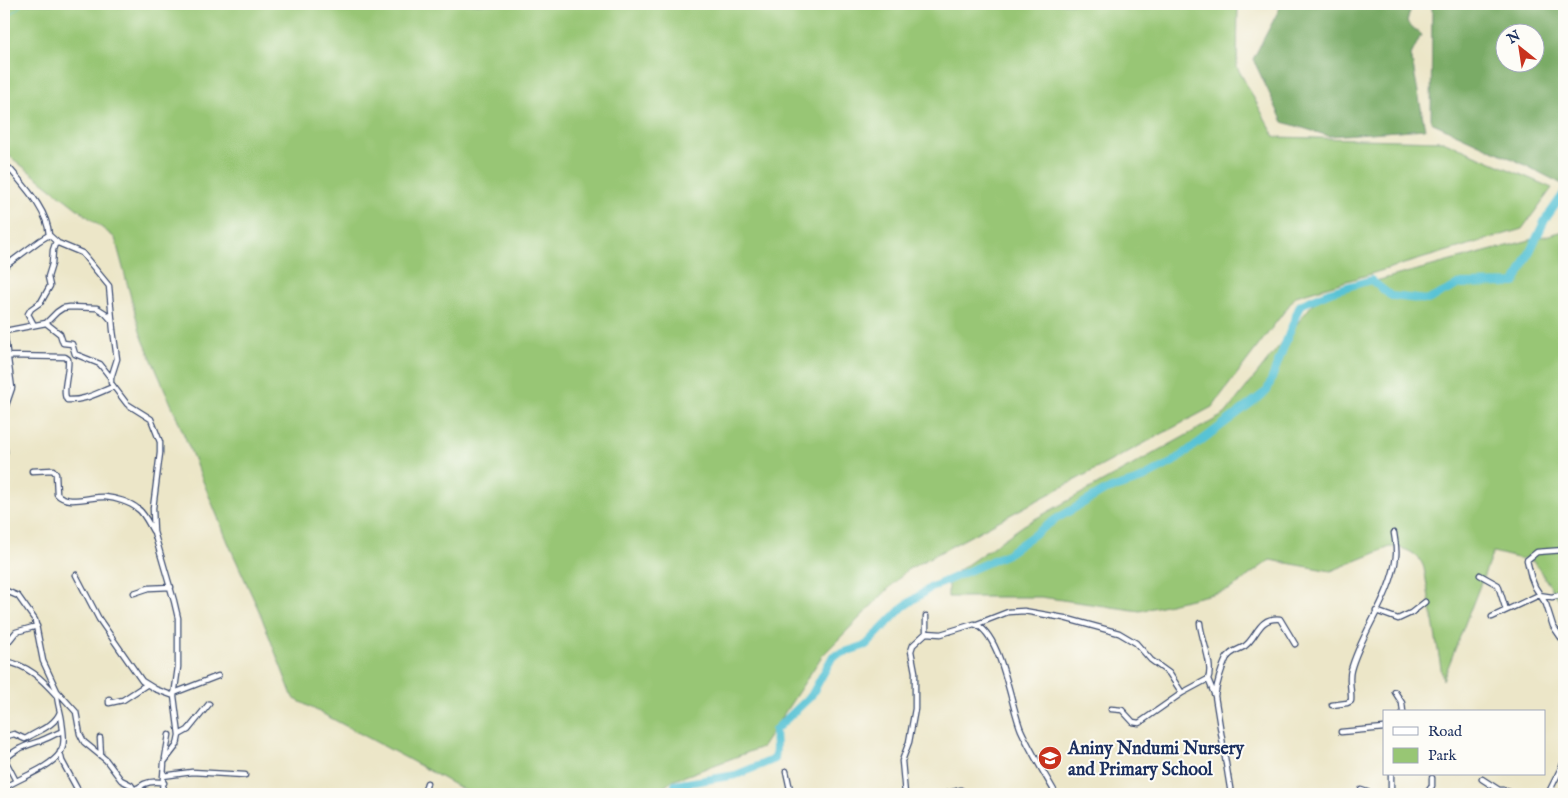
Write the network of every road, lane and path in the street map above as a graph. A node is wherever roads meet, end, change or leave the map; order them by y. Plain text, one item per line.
1 (10, 169) dead end
2 (48, 235) junction
3 (58, 243) junction
4 (4, 267) edge
5 (112, 322) junction
6 (46, 323) junction
7 (34, 325) junction
8 (4, 330) edge
9 (8, 356) junction
10 (111, 378) junction
11 (4, 380) edge
12 (11, 381) junction
13 (113, 387) junction
14 (4, 411) edge
15 (4, 443) edge
16 (5, 452) edge
17 (32, 471) dead end
18 (154, 532) junction
19 (1394, 533) dead end
20 (1564, 550) edge
21 (76, 575) dead end
22 (1480, 575) dead end
23 (170, 587) junction
24 (4, 590) edge
25 (134, 592) dead end
26 (1564, 594) edge
27 (1539, 595) junction
28 (1425, 602) dead end
29 (1506, 610) junction
30 (1376, 611) junction
31 (926, 616) dead end
32 (1492, 617) dead end
33 (1200, 623) dead end
34 (976, 624) junction
35 (37, 626) junction
36 (926, 633) junction
37 (1564, 642) edge
38 (1295, 644) dead end
39 (4, 648) edge
40 (4, 661) edge
41 (218, 676) dead end
42 (1208, 678) junction
43 (146, 685) junction
44 (1395, 692) dead end
45 (1182, 693) junction
46 (57, 694) junction
47 (174, 695) junction
48 (1215, 696) junction
49 (109, 699) dead end
50 (209, 704) dead end
51 (1332, 705) dead end
52 (1111, 709) dead end
53 (61, 710) junction
54 (1403, 710) edge
55 (1383, 728) edge
56 (63, 731) junction
57 (1341, 732) dead end
58 (169, 735) dead end
59 (179, 735) junction
60 (4, 737) edge
61 (100, 738) dead end
62 (60, 752) junction
63 (101, 756) junction
64 (4, 759) edge
65 (164, 762) junction
66 (1564, 762) edge
67 (786, 771) dead end
68 (245, 775) dead end
69 (163, 776) junction
70 (1391, 776) edge
71 (1432, 778) dead end
72 (1482, 779) dead end
73 (16, 781) junction
74 (164, 783) junction
75 (427, 784) dead end
76 (4, 788) edge
77 (961, 790) dead end
78 (1361, 790) dead end
79 (136, 791) edge
80 (1499, 792) edge
81 (80, 794) edge
82 (153, 794) edge
83 (162, 794) edge
84 (424, 794) edge
85 (791, 794) edge
86 (904, 794) edge
87 (946, 794) edge
88 (1056, 794) edge
89 (1231, 794) edge
90 (1373, 794) edge
91 (1391, 794) edge
92 (1426, 794) edge
93 (1516, 794) edge
94 (1548, 794) edge

1 - 2 street
2 - 3 street
2 - 4 street
3 - 5 street
3 - 7 street
5 - 6 street
5 - 10 street
6 - 7 street
6 - 10 street
7 - 8 street
8 - 9 street
9 - 12 street
9 - 13 street
10 - 13 street
11 - 12 street
12 - 14 street
13 - 18 street
15 - 16 street
17 - 18 street
18 - 23 street
19 - 30 street
20 - 27 street
21 - 43 street
22 - 29 street
23 - 25 street
23 - 47 street
24 - 35 street
26 - 27 street
27 - 29 street
27 - 37 street
28 - 30 street
29 - 32 street
30 - 51 street
31 - 36 street
33 - 42 street
34 - 36 street
34 - 45 street
34 - 88 street
35 - 39 street
35 - 46 street
36 - 86 street
38 - 48 street
40 - 46 street
41 - 47 street
42 - 45 street
42 - 48 street
43 - 47 street
43 - 49 street
44 - 54 street
45 - 52 street
46 - 53 street
46 - 63 street
47 - 59 street
48 - 89 street
50 - 59 street
53 - 56 street
53 - 60 street
55 - 57 street
56 - 62 street
56 - 64 street
58 - 65 street
59 - 65 street
61 - 63 street
62 - 73 street
62 - 81 street
63 - 79 street
64 - 73 street
65 - 69 street
66 - 94 street
67 - 85 street
68 - 69 street
69 - 74 street
70 - 91 street
71 - 92 street
72 - 80 street
73 - 76 street
74 - 79 street
74 - 83 street
75 - 84 street
77 - 87 street
78 - 90 street
79 - 82 street
80 - 93 street

